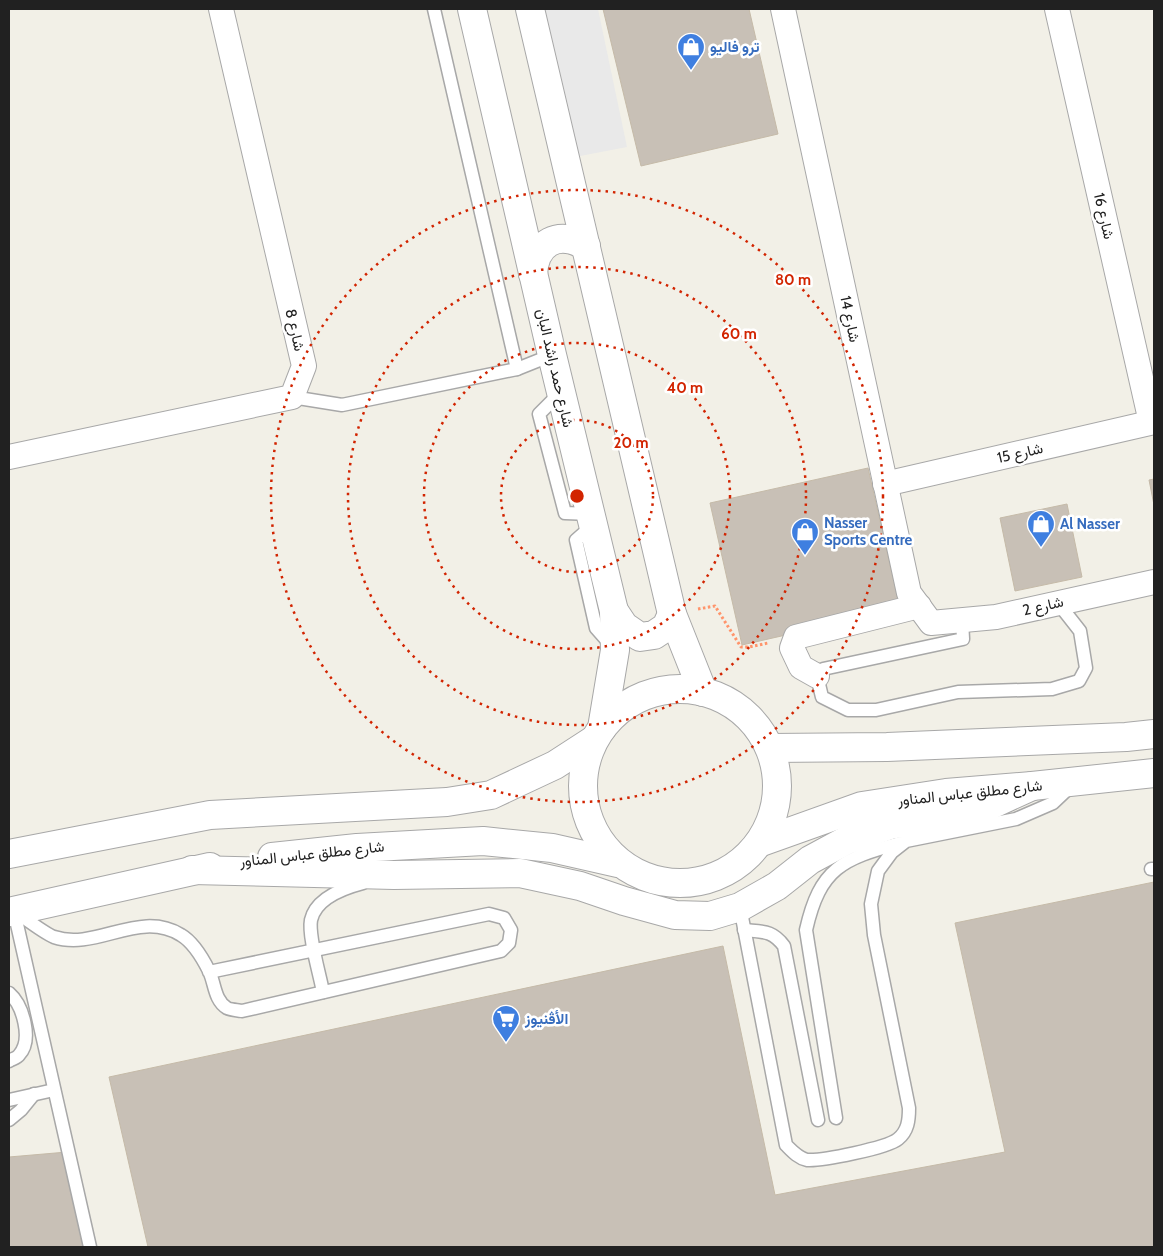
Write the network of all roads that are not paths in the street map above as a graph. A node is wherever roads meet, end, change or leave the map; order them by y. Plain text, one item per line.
1 (221, 9) edge
2 (434, 9) edge
3 (472, 9) edge
4 (530, 9) edge
5 (783, 9) edge
6 (1057, 9) edge
7 (586, 246) junction
8 (533, 274) junction
9 (552, 355) junction
10 (517, 369) junction
11 (292, 397) junction
12 (1153, 422) edge
13 (9, 457) edge
14 (885, 484) junction
15 (592, 520) junction
16 (1154, 582) edge
17 (1058, 603) junction
18 (614, 611) junction
19 (672, 614) junction
20 (925, 614) junction
21 (962, 620) junction
22 (615, 650) junction
23 (817, 676) junction
24 (704, 692) junction
25 (1154, 734) edge
26 (597, 735) junction
27 (770, 748) junction
28 (1154, 773) edge
29 (1075, 782) junction
30 (1032, 786) junction
31 (906, 841) junction
32 (761, 842) junction
33 (10, 849) edge
34 (618, 863) junction
35 (192, 870) junction
36 (394, 875) junction
37 (11, 911) edge
38 (742, 919) junction
39 (314, 949) junction
40 (209, 972) junction
41 (323, 992) junction
42 (9, 993) edge
43 (9, 1061) edge
44 (54, 1090) junction
45 (34, 1094) junction
46 (9, 1100) edge
47 (836, 1118) dead end
48 (9, 1120) edge
49 (818, 1120) dead end
50 (90, 1247) edge

1 - 11 street, شارع 8
2 - 10 lane
3 - 8 street, شارع حمد راشد البان
4 - 7 street
5 - 14 street, شارع 14
6 - 12 street, شارع 16
7 - 8 street
7 - 19 street
8 - 9 street, شارع حمد راشد البان
9 - 10 lane
9 - 15 street, شارع حمد راشد البان
10 - 11 lane
11 - 13 street
12 - 14 street, شارع 15
14 - 20 street, شارع 14
15 - 18 street, شارع حمد راشد البان
15 - 22 lane
16 - 17 street, شارع 2
17 - 21 street, شارع 2
17 - 23 lane
18 - 19 street
18 - 22 street, شارع حمد راشد البان
19 - 24 street
20 - 21 street, شارع 2
20 - 23 street, شارع 2
21 - 23 lane
22 - 26 street, شارع حمد راشد البان
24 - 26 street
24 - 27 street
25 - 27 street
26 - 33 street
26 - 34 street, شارع حمد راشد البان
27 - 32 street
28 - 29 street, شارع مطلق عباس المناور
29 - 30 street, شارع مطلق عباس المناور
29 - 31 lane
30 - 32 street, شارع مطلق عباس المناور
30 - 38 street
31 - 38 lane
31 - 47 lane
32 - 34 street
34 - 35 street, شارع مطلق عباس المناور
35 - 36 street
35 - 37 street, شارع مطلق عباس المناور
36 - 38 street
36 - 39 lane
37 - 40 lane
37 - 44 lane
38 - 49 lane
39 - 40 lane
39 - 41 lane
39 - 41 lane
40 - 41 lane
42 - 43 lane
44 - 45 lane
44 - 50 lane
45 - 46 lane
45 - 48 lane

